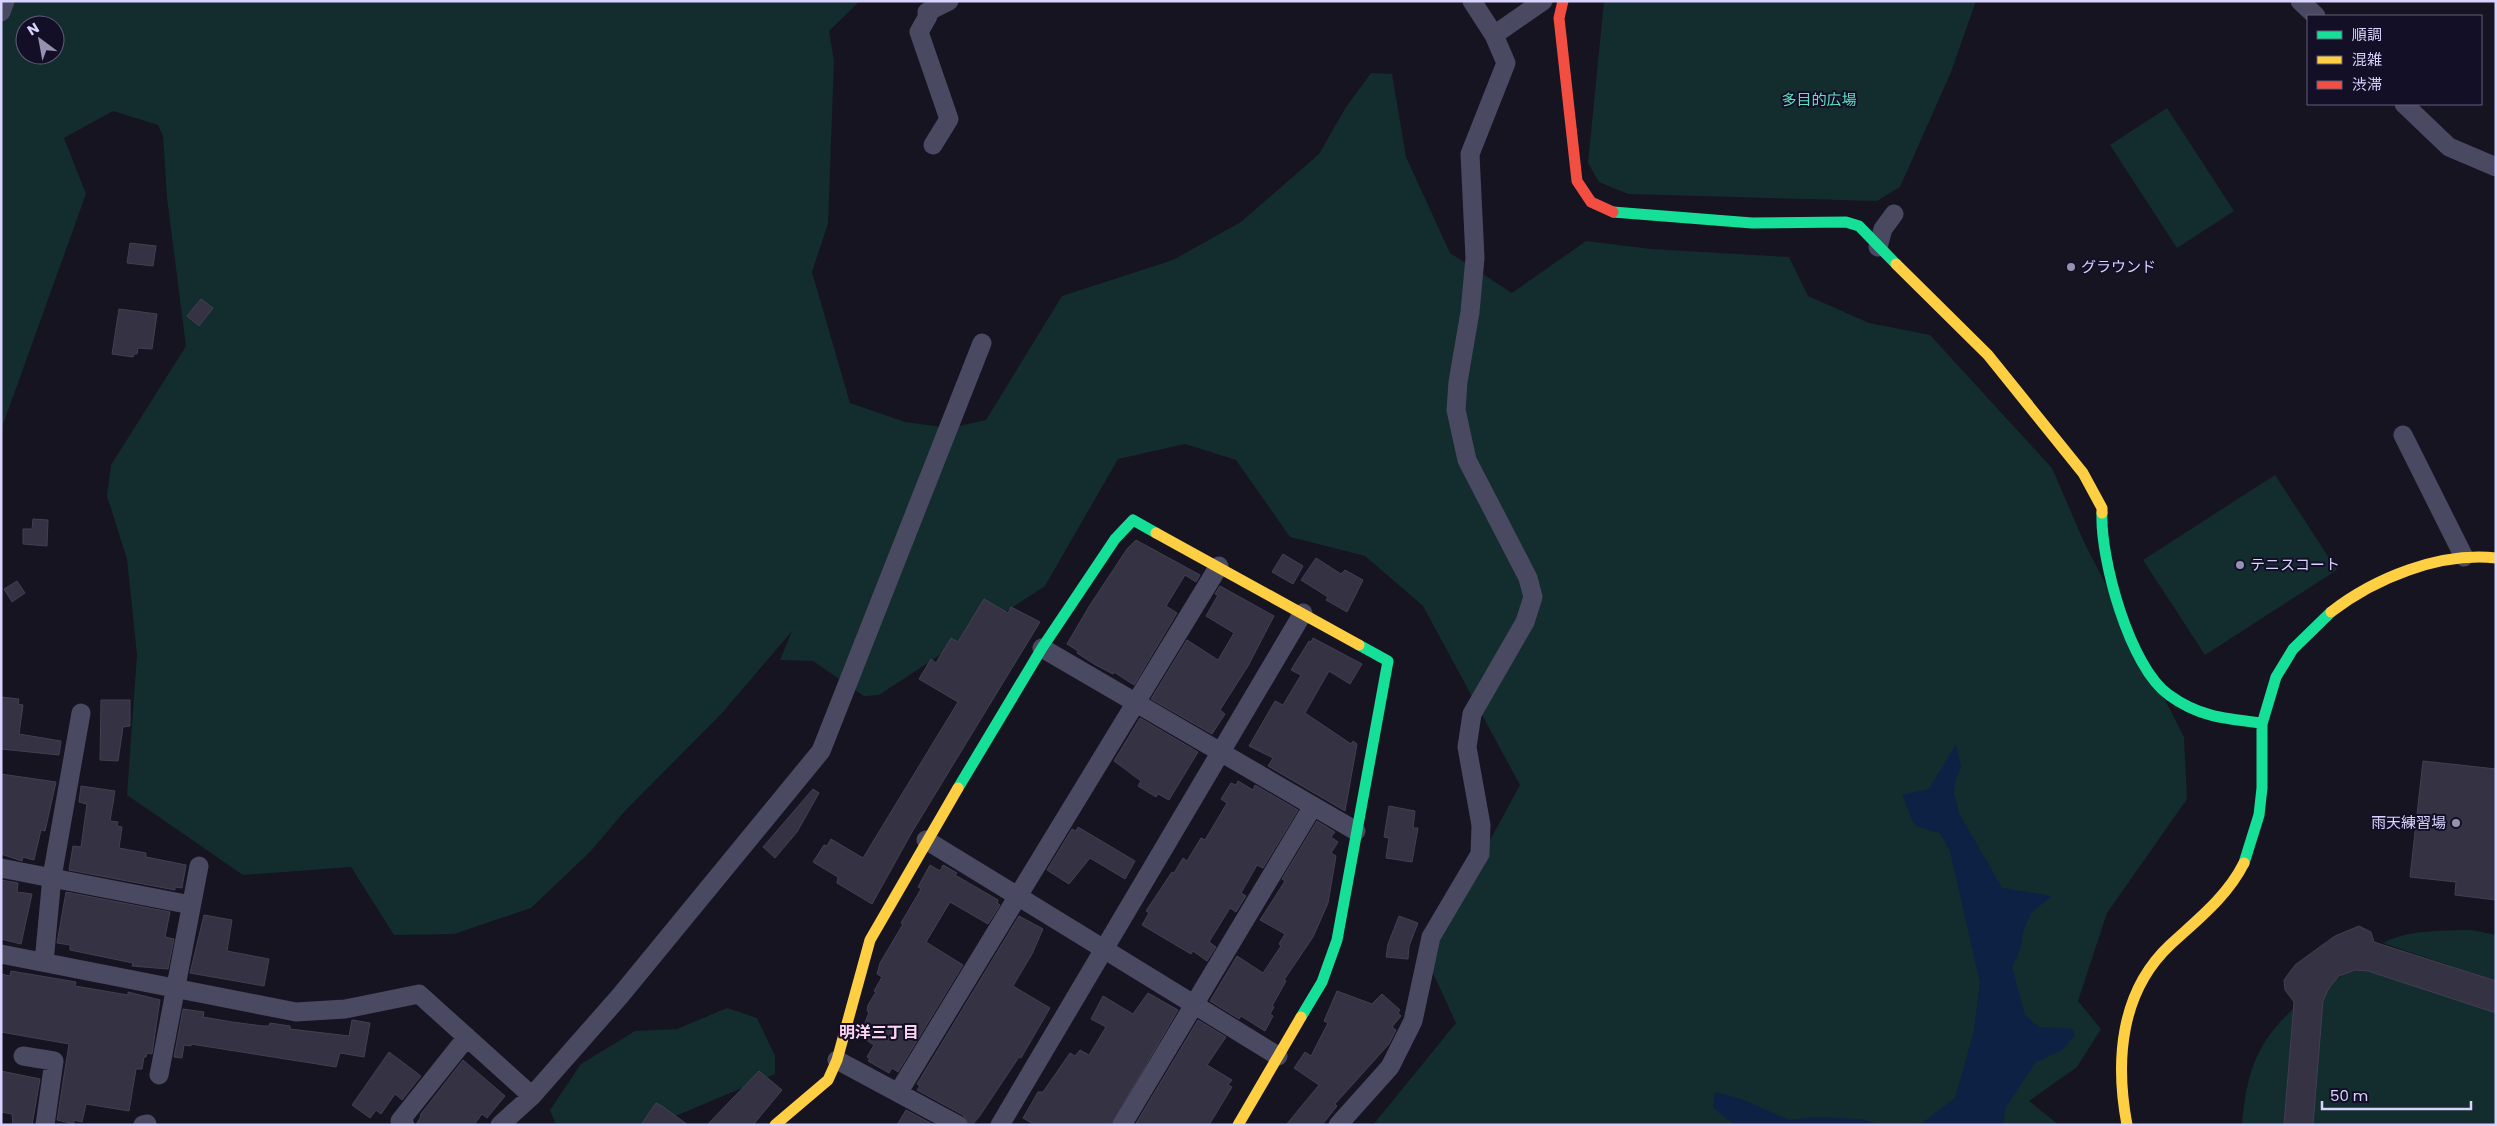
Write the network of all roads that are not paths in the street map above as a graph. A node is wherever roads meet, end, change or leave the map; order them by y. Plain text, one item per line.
1 (5, 1) edge
2 (949, 1) edge
3 (1472, 1) edge
4 (1543, 1) edge
5 (1563, 1) edge
6 (2300, 1) edge
7 (1, 12) edge
8 (2315, 15) edge
9 (1494, 35) junction
10 (2405, 105) edge
11 (933, 145) dead end
12 (2496, 167) edge
13 (1859, 226) junction
14 (1878, 247) junction
15 (982, 343) dead end
16 (2403, 435) dead end
17 (2464, 556) junction
18 (2496, 558) edge
19 (1219, 566) junction
20 (1303, 613) junction
21 (1042, 648) junction
22 (1136, 703) junction
23 (81, 713) dead end
24 (2262, 723) junction
25 (1221, 752) junction
26 (1313, 806) junction
27 (1356, 831) junction
28 (926, 840) junction
29 (199, 866) dead end
30 (1, 868) edge
31 (52, 877) junction
32 (1018, 896) junction
33 (191, 905) junction
34 (1104, 949) junction
35 (1, 954) edge
36 (44, 962) junction
37 (176, 988) junction
38 (1194, 1004) junction
39 (467, 1037) junction
40 (23, 1056) dead end
41 (1278, 1056) junction
42 (838, 1060) junction
43 (159, 1075) dead end
44 (898, 1092) junction
45 (532, 1096) junction
46 (45, 1125) edge
47 (405, 1125) edge
48 (500, 1125) edge
49 (775, 1125) edge
50 (958, 1125) edge
51 (1000, 1125) edge
52 (1122, 1125) edge
53 (1238, 1125) edge
54 (1338, 1125) edge
55 (2127, 1125) edge

1 - 7 street
2 - 11 street
3 - 9 street
4 - 9 street
5 - 13 street
6 - 8 street
9 - 54 street
10 - 12 street
13 - 14 street
13 - 14 street
14 - 24 street
15 - 45 street
16 - 17 street
17 - 18 street
17 - 24 street
19 - 20 street
19 - 21 street
19 - 22 street
20 - 25 street
20 - 27 street
21 - 22 street
21 - 28 street
22 - 25 street
22 - 32 street
23 - 31 street
24 - 55 street
25 - 26 street
25 - 34 street
26 - 27 street
26 - 38 street
27 - 41 street
28 - 32 street
28 - 42 street
29 - 33 street
30 - 31 street
31 - 33 street
31 - 36 street
32 - 34 street
32 - 44 street
33 - 37 street
34 - 38 street
34 - 51 street
35 - 36 street
36 - 37 street
37 - 39 street
37 - 43 street
38 - 41 street
38 - 52 street
39 - 45 street
39 - 47 street
40 - 46 street
41 - 53 street
42 - 44 street
42 - 49 street
44 - 50 street
45 - 48 street

